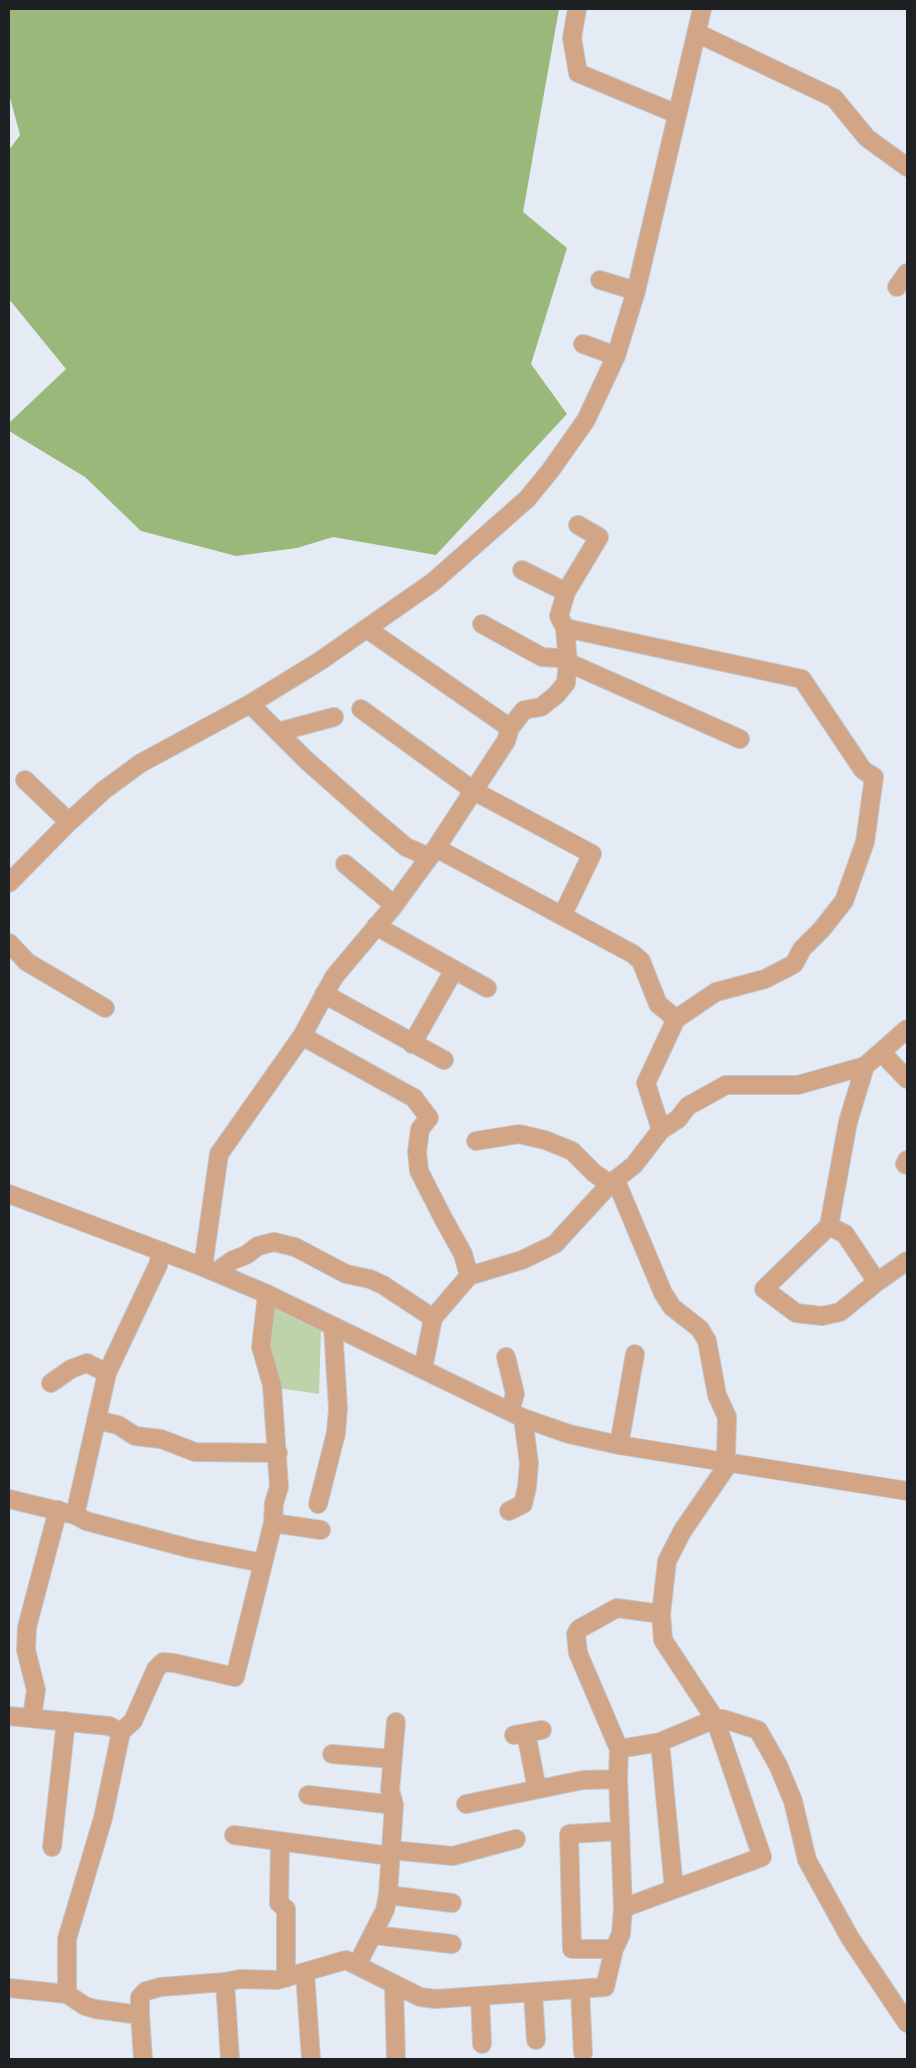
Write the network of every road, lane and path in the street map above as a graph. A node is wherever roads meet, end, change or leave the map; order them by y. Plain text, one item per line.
1 (577, 9) edge
2 (702, 9) edge
3 (696, 33) junction
4 (677, 114) junction
5 (907, 167) edge
6 (907, 273) edge
7 (600, 280) dead end
8 (897, 287) dead end
9 (636, 291) junction
10 (583, 344) dead end
11 (616, 356) junction
12 (578, 525) dead end
13 (522, 570) dead end
14 (566, 592) junction
15 (482, 624) dead end
16 (367, 628) junction
17 (565, 628) junction
18 (568, 663) junction
19 (250, 704) junction
20 (361, 709) dead end
21 (334, 717) dead end
22 (510, 728) junction
23 (278, 732) junction
24 (740, 740) dead end
25 (25, 780) dead end
26 (474, 791) junction
27 (69, 822) junction
28 (433, 853) junction
29 (345, 864) dead end
30 (9, 883) edge
31 (394, 905) junction
32 (562, 916) junction
33 (376, 926) junction
34 (9, 944) edge
35 (454, 970) junction
36 (486, 988) dead end
37 (324, 994) junction
38 (105, 1008) dead end
39 (676, 1019) junction
40 (907, 1030) edge
41 (302, 1036) junction
42 (412, 1044) junction
43 (882, 1052) junction
44 (444, 1060) dead end
45 (865, 1066) junction
46 (907, 1079) edge
47 (661, 1130) junction
48 (476, 1141) dead end
49 (907, 1160) edge
50 (907, 1165) edge
51 (610, 1184) junction
52 (9, 1194) edge
53 (829, 1226) junction
54 (162, 1251) junction
55 (907, 1261) edge
56 (210, 1270) junction
57 (469, 1276) junction
58 (877, 1282) junction
59 (267, 1294) junction
60 (433, 1318) junction
61 (333, 1327) junction
62 (634, 1354) dead end
63 (506, 1357) dead end
64 (423, 1369) junction
65 (107, 1373) junction
66 (51, 1383) dead end
67 (516, 1415) junction
68 (96, 1420) junction
69 (619, 1445) junction
70 (278, 1452) junction
71 (729, 1463) junction
72 (907, 1491) edge
73 (9, 1499) edge
74 (318, 1504) dead end
75 (58, 1510) junction
76 (509, 1511) dead end
77 (75, 1515) junction
78 (273, 1523) junction
79 (320, 1530) dead end
80 (262, 1564) junction
81 (661, 1614) junction
82 (9, 1716) edge
83 (32, 1718) junction
84 (715, 1719) junction
85 (66, 1721) junction
86 (396, 1722) dead end
87 (121, 1732) junction
88 (528, 1732) dead end
89 (660, 1742) junction
90 (619, 1749) junction
91 (332, 1754) dead end
92 (392, 1759) junction
93 (618, 1779) junction
94 (537, 1789) junction
95 (308, 1796) dead end
96 (466, 1804) dead end
97 (394, 1805) junction
98 (620, 1832) junction
99 (234, 1835) dead end
100 (516, 1839) dead end
101 (280, 1841) junction
102 (52, 1847) dead end
103 (390, 1853) junction
104 (674, 1889) junction
105 (388, 1895) junction
106 (452, 1903) dead end
107 (623, 1908) junction
108 (374, 1935) junction
109 (452, 1944) dead end
110 (614, 1949) junction
111 (357, 1965) junction
112 (306, 1973) junction
113 (286, 1978) junction
114 (225, 1982) junction
115 (394, 1985) junction
116 (9, 1988) edge
117 (580, 1990) junction
118 (533, 1992) junction
119 (67, 1994) junction
120 (480, 1996) junction
121 (140, 2015) junction
122 (907, 2023) edge
123 (536, 2040) dead end
124 (482, 2044) dead end
125 (583, 2053) dead end
126 (143, 2059) edge
127 (230, 2059) edge
128 (311, 2059) edge
129 (396, 2059) edge

1 - 4 street
2 - 3 street
3 - 4 street
3 - 5 street
4 - 9 street
6 - 8 street
7 - 9 street
9 - 11 street
10 - 11 street
11 - 16 street
12 - 14 street
13 - 14 street
14 - 17 street
15 - 18 street
16 - 19 street
16 - 22 street
17 - 18 street
17 - 39 street
18 - 22 street
18 - 24 street
19 - 23 street
19 - 27 street
20 - 26 street
21 - 23 street
22 - 26 street
23 - 28 street
25 - 27 street
26 - 28 street
26 - 32 street
27 - 30 street
28 - 31 street
28 - 32 street
29 - 31 street
31 - 33 street
32 - 39 street
33 - 35 street
33 - 37 street
34 - 38 street
35 - 36 street
35 - 42 street
37 - 41 street
37 - 42 street
39 - 47 street
40 - 43 street
41 - 56 street
41 - 57 street
42 - 44 street
43 - 45 street
43 - 46 street
45 - 47 street
45 - 53 street
47 - 51 street
48 - 51 street
49 - 50 street
51 - 57 street
51 - 71 street
52 - 54 street
53 - 58 street
53 - 58 street
54 - 56 street
54 - 65 street
55 - 58 street
56 - 59 street
56 - 60 street
57 - 60 street
59 - 61 street
59 - 70 street
60 - 64 street
61 - 64 street
61 - 74 street
62 - 69 street
63 - 67 street
64 - 67 street
65 - 66 street
65 - 68 street
67 - 69 street
67 - 76 street
68 - 70 street
68 - 77 street
69 - 71 street
70 - 78 street
71 - 72 street
71 - 81 street
73 - 75 street
75 - 77 street
75 - 83 street
77 - 80 street
78 - 79 street
78 - 80 street
80 - 87 street
81 - 84 street
81 - 90 street
82 - 83 street
83 - 85 street
84 - 89 street
84 - 104 street
84 - 122 street
85 - 87 street
85 - 102 street
86 - 92 street
87 - 119 street
88 - 94 street
89 - 90 street
89 - 104 street
90 - 93 street
91 - 92 street
92 - 97 street
93 - 94 street
93 - 98 street
94 - 96 street
95 - 97 street
97 - 103 street
98 - 107 street
98 - 110 street
99 - 101 street
100 - 103 street
101 - 103 street
101 - 113 street
103 - 105 street
104 - 107 street
105 - 106 street
105 - 108 street
107 - 110 street
108 - 109 street
108 - 111 street
110 - 117 street
111 - 112 street
111 - 115 street
112 - 113 street
112 - 128 street
113 - 114 street
114 - 121 street
114 - 127 street
115 - 120 street
115 - 129 street
116 - 119 street
117 - 118 street
117 - 125 street
118 - 120 street
118 - 123 street
119 - 121 street
120 - 124 street
121 - 126 street

